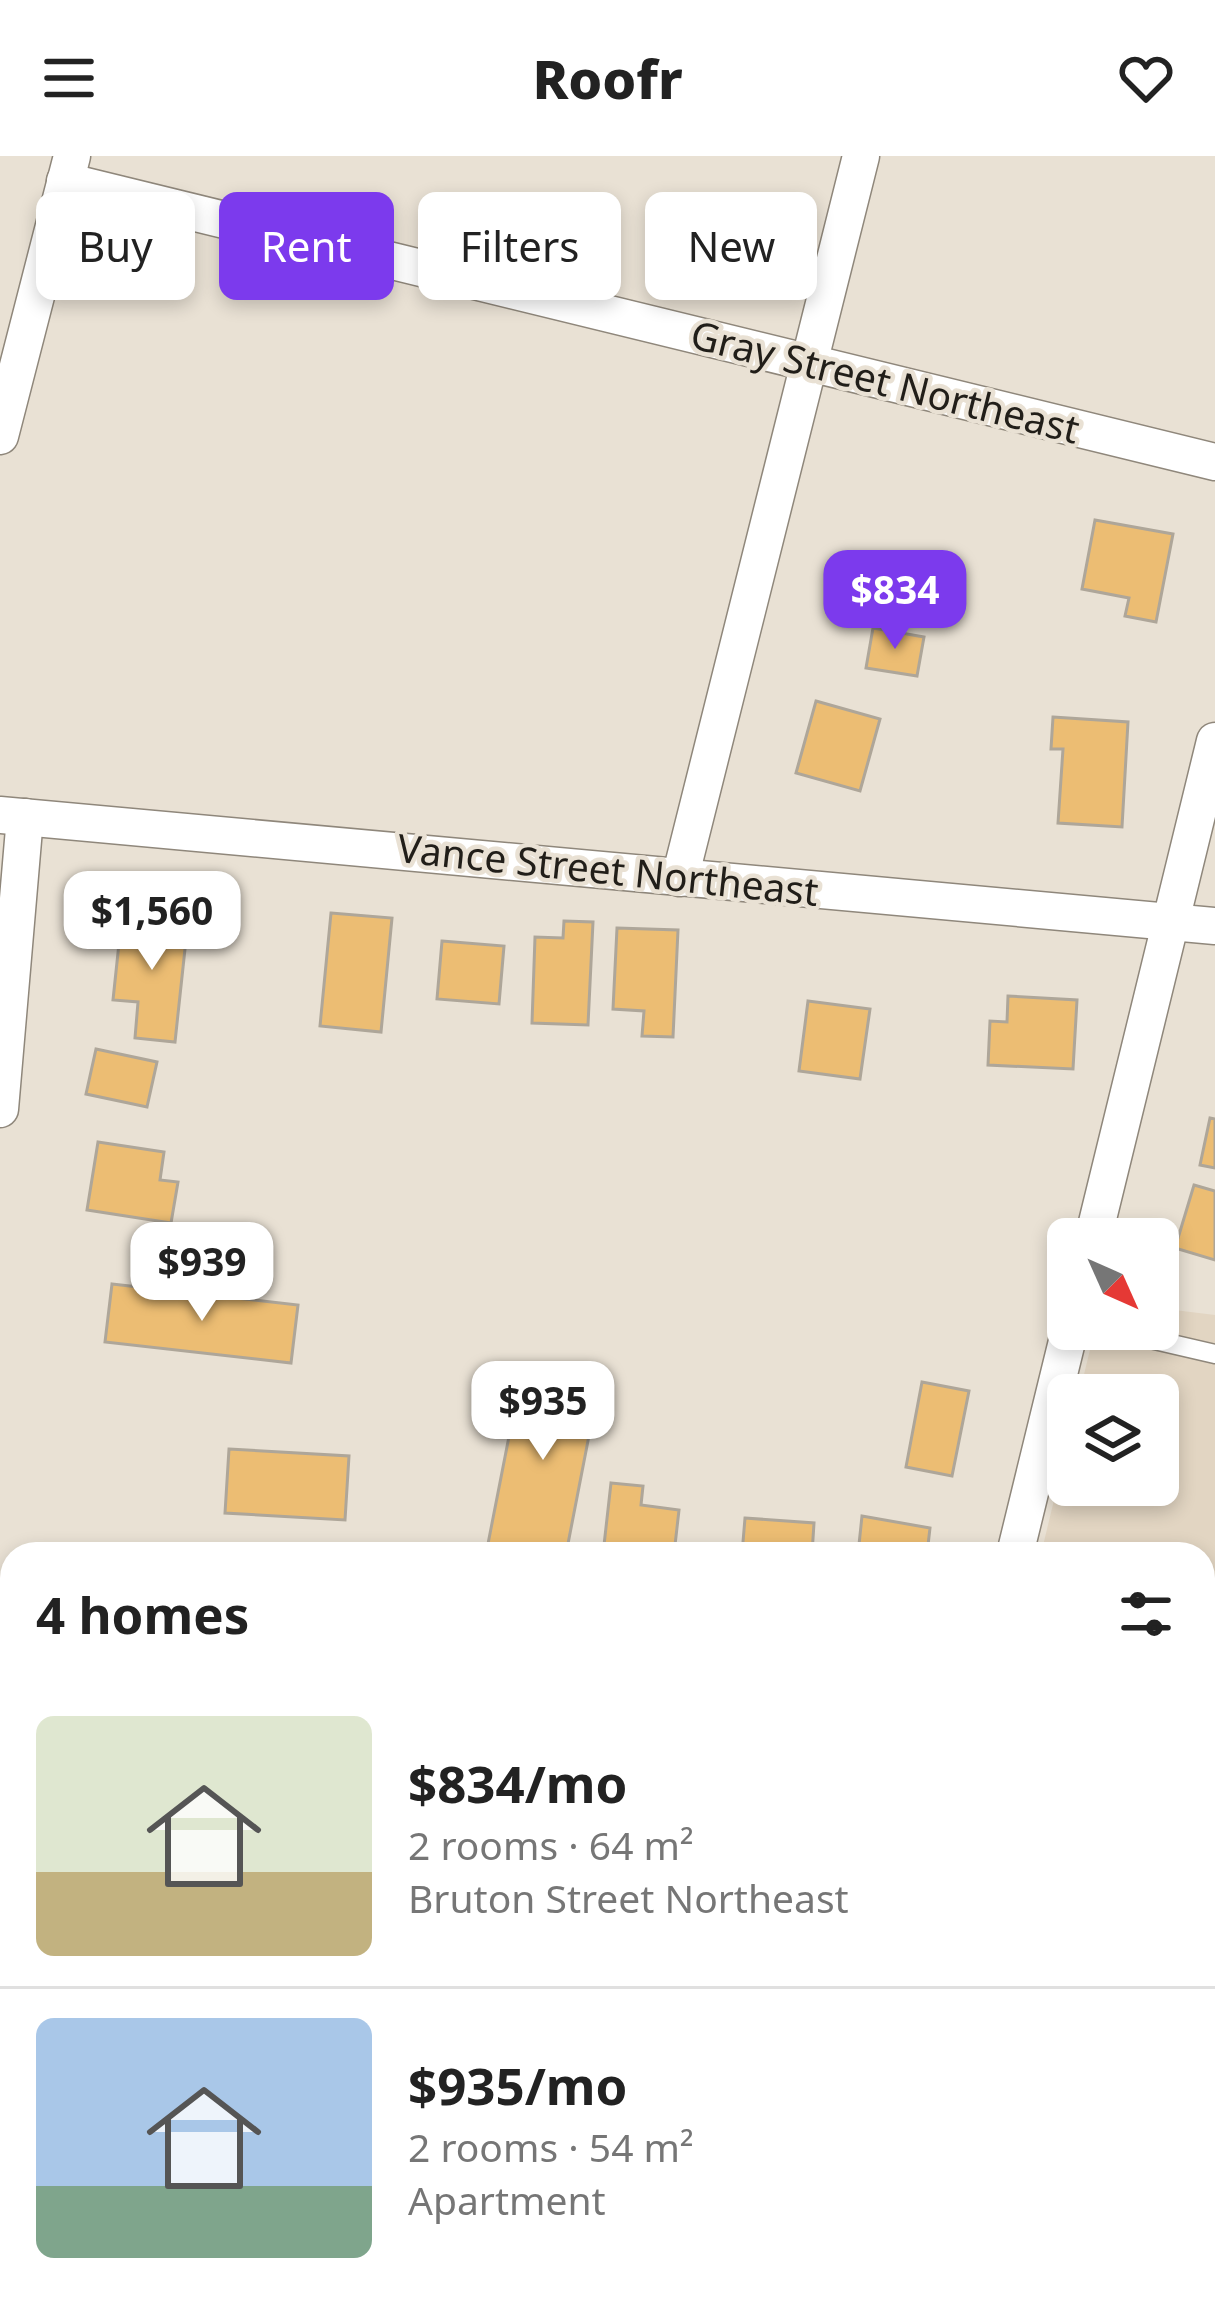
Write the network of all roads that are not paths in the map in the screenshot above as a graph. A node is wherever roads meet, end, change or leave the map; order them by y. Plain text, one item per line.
1 (861, 156) edge
2 (68, 169) edge
3 (811, 363) junction
4 (0, 436) edge
5 (1215, 462) edge
6 (1215, 741) edge
7 (12, 816) edge
8 (680, 878) junction
9 (1171, 922) junction
10 (1215, 926) edge
11 (0, 1109) edge
12 (1098, 1218) edge
13 (1179, 1346) edge
14 (1065, 1350) edge
15 (1215, 1354) edge
16 (1018, 1542) edge

1 - 3 street
2 - 3 street, Gray Street Northeast
2 - 4 street
3 - 5 street, Gray Street Northeast
3 - 8 street
6 - 9 street
7 - 8 street, Vance Street Northeast
7 - 11 street
8 - 9 street, Vance Street Northeast
9 - 10 street, Vance Street Northeast
9 - 12 street
13 - 15 lane
14 - 16 street

